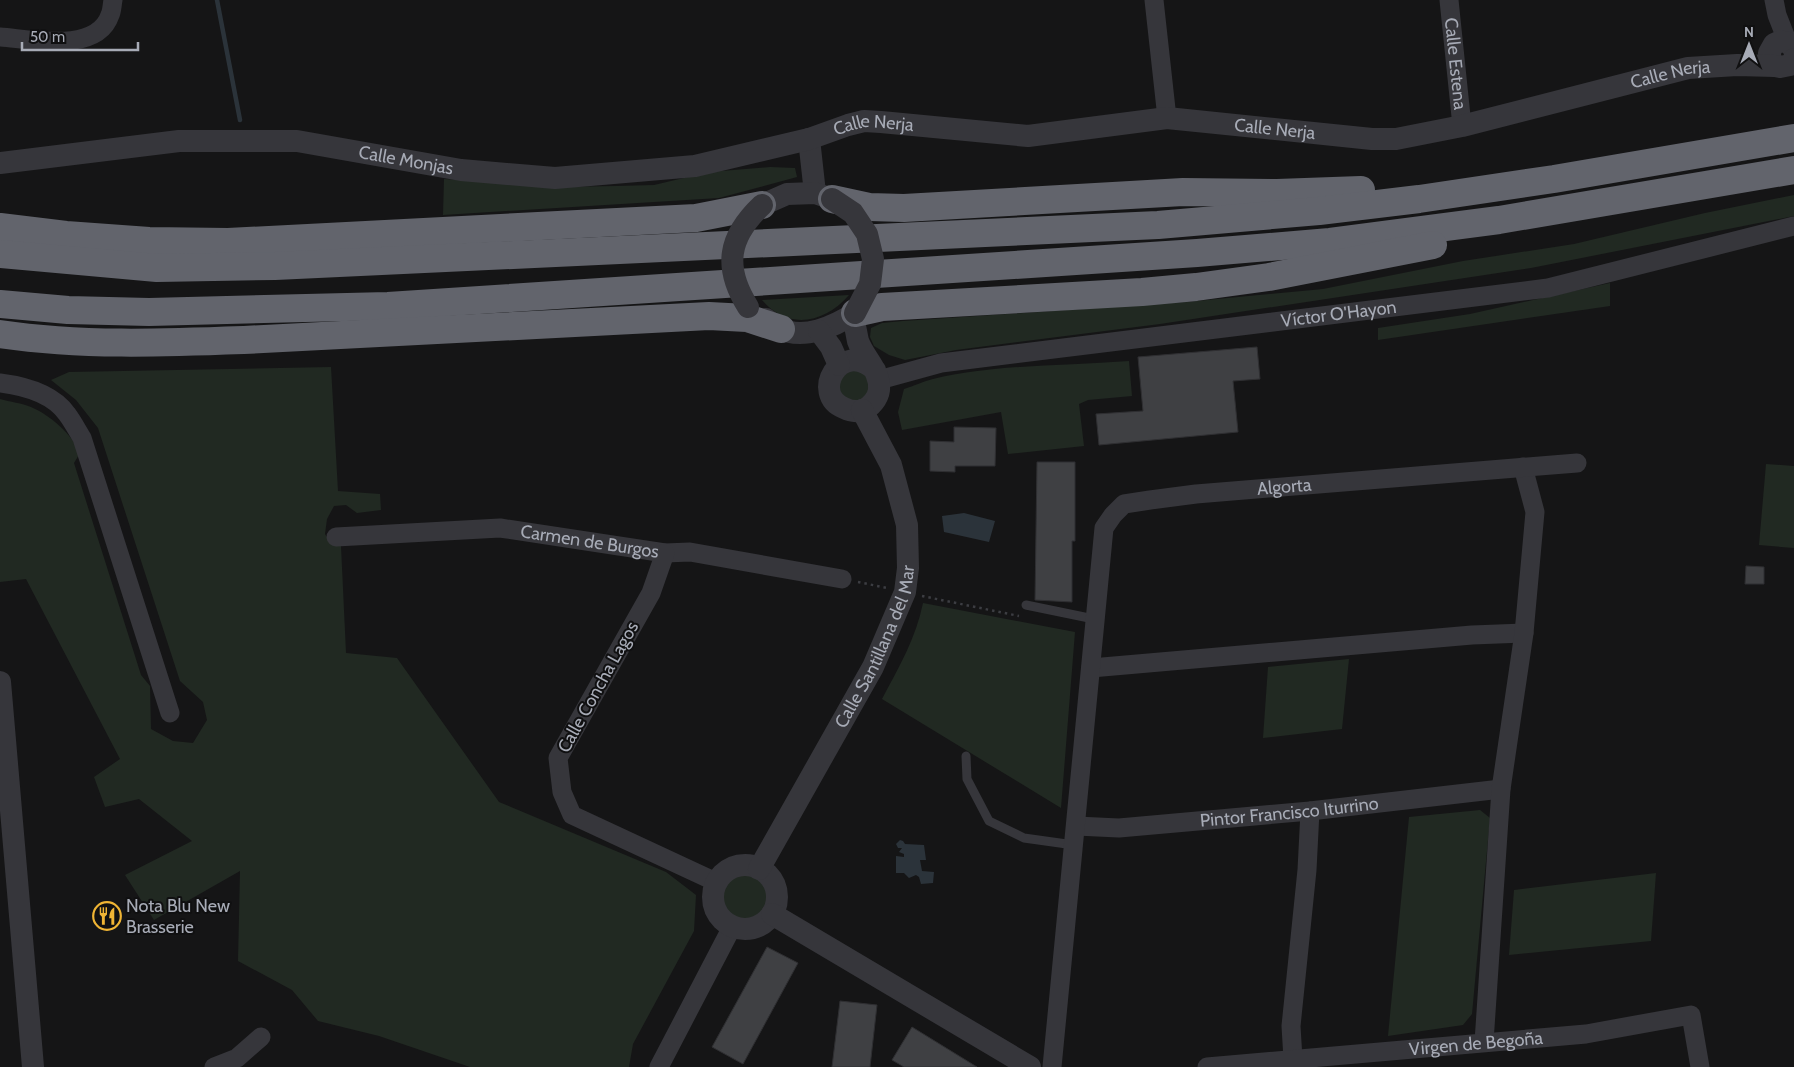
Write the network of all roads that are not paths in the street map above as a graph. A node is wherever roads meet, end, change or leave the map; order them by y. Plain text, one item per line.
1 (113, 0) edge
2 (1154, 0) edge
3 (1450, 0) edge
4 (1775, 8) edge
5 (0, 37) edge
6 (1787, 56) edge
7 (1167, 118) junction
8 (1462, 126) junction
9 (1794, 138) edge
10 (809, 139) junction
11 (0, 163) edge
12 (1794, 170) edge
13 (824, 196) junction
14 (1419, 198) junction
15 (762, 205) junction
16 (1499, 220) junction
17 (1794, 226) edge
18 (0, 227) edge
19 (0, 254) edge
20 (0, 304) edge
21 (853, 314) junction
22 (781, 329) junction
23 (819, 331) junction
24 (0, 334) edge
25 (839, 365) junction
26 (877, 375) junction
27 (0, 383) edge
28 (862, 410) junction
29 (1577, 463) dead end
30 (1523, 467) junction
31 (336, 537) dead end
32 (665, 553) junction
33 (842, 578) road end
34 (1026, 605) dead end
35 (1094, 625) junction
36 (1524, 633) junction
37 (1091, 668) junction
38 (0, 682) edge
39 (170, 714) dead end
40 (966, 756) dead end
41 (1501, 790) junction
42 (1310, 811) junction
43 (1076, 826) junction
44 (1074, 845) junction
45 (759, 869) junction
46 (716, 882) junction
47 (772, 914) junction
48 (732, 927) junction
49 (261, 1037) dead end
50 (1484, 1042) junction
51 (1293, 1059) junction
52 (33, 1067) edge
53 (214, 1067) edge
54 (659, 1067) edge
55 (1030, 1067) edge
56 (1052, 1067) edge
57 (1207, 1067) edge
58 (1700, 1067) edge

1 - 5 street
2 - 7 street
3 - 8 street, Calle Estena
4 - 6 street
6 - 8 street, Calle Nerja
7 - 8 street, Calle Nerja
7 - 10 street, Calle Nerja
9 - 14 highway
10 - 11 street, Calle Monjas
10 - 13 street
12 - 16 highway
13 - 14 highway
13 - 15 street
13 - 21 street, bridge
14 - 19 highway
15 - 18 highway
15 - 22 street, bridge
16 - 20 highway
16 - 21 highway
17 - 26 street, Víctor O'Hayon
21 - 23 street
21 - 26 street
22 - 23 street
22 - 24 highway
23 - 25 street
25 - 26 street
25 - 28 street
26 - 28 street
27 - 39 street
28 - 45 street, Calle Santillana del Mar
29 - 30 street, Algorta
30 - 35 street, Algorta
30 - 36 street
31 - 32 street, Carmen de Burgos
32 - 33 street, Carmen de Burgos
32 - 46 street, Calle Concha Lagos
34 - 35 lane
35 - 37 street, Algorta
36 - 37 street
36 - 41 street
37 - 43 street, Algorta
38 - 52 street
40 - 44 lane
41 - 42 street, Pintor Francisco Iturrino
41 - 50 street
42 - 43 street, Pintor Francisco Iturrino
42 - 51 street
43 - 44 street, Algorta
44 - 56 street, Algorta
45 - 46 street
45 - 47 street
46 - 48 street
47 - 48 street
47 - 55 street
48 - 54 street
49 - 53 street
50 - 51 street, Virgen de Begoña
50 - 58 street, Virgen de Begoña
51 - 57 street, Virgen de Begoña

